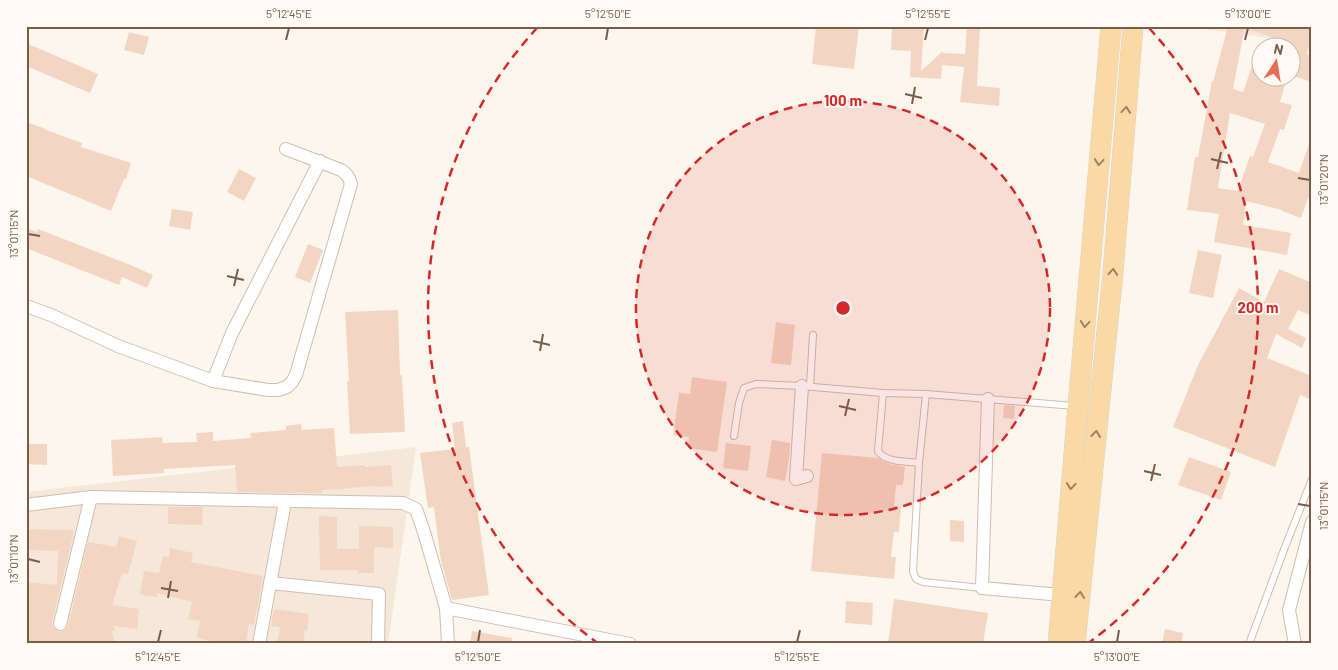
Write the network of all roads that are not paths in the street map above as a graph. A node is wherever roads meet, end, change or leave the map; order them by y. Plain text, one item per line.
1 (1111, 26) edge
2 (1133, 26) edge
3 (286, 149) dead end
4 (320, 161) junction
5 (26, 306) edge
6 (813, 335) dead end
7 (213, 381) junction
8 (806, 386) junction
9 (883, 393) junction
10 (926, 394) junction
11 (988, 399) junction
12 (1078, 406) junction
13 (734, 436) dead end
14 (919, 463) junction
15 (807, 476) dead end
16 (1312, 479) edge
17 (91, 497) junction
18 (285, 502) junction
19 (26, 505) edge
20 (1312, 522) edge
21 (270, 583) junction
22 (982, 588) junction
23 (1062, 595) junction
24 (446, 608) junction
25 (60, 624) dead end
26 (259, 644) edge
27 (378, 644) edge
28 (448, 644) edge
29 (630, 644) edge
30 (1058, 644) edge
31 (1074, 644) edge
32 (1249, 644) edge
33 (1295, 644) edge

1 -> 12 main road
31 -> 2 main road
3 - 4 street
4 - 7 street
4 - 7 street
5 - 7 street
6 - 8 lane
8 - 9 lane
8 - 13 lane
8 - 15 street
9 - 10 lane
9 - 14 lane
10 - 11 lane
10 - 14 lane
11 - 12 lane
11 - 22 street
12 -> 23 main road
14 - 22 lane
16 - 32 lane
17 - 18 street
17 - 19 street
17 - 25 street
18 - 21 street
18 - 24 street
20 - 33 street
21 - 26 street
21 - 27 street
22 - 23 street
23 - 30 main road
24 - 28 street
24 - 29 street

